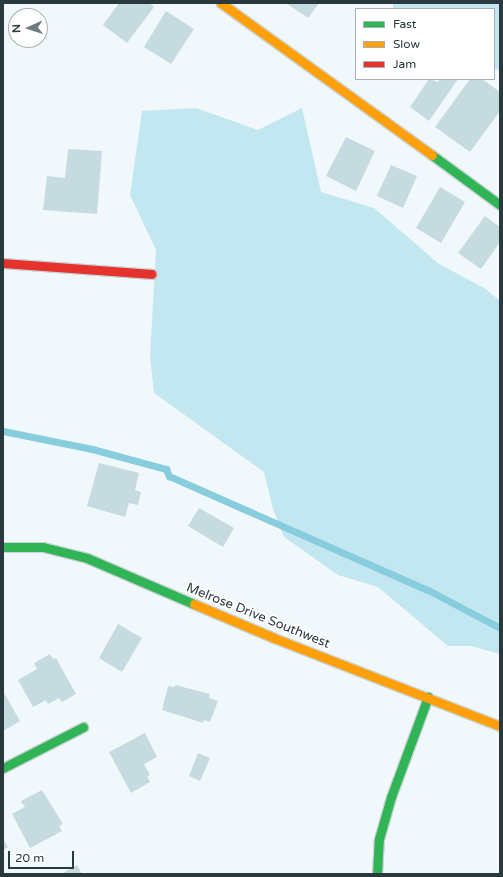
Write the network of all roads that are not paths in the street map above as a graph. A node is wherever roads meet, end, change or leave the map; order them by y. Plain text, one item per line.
1 (221, 3) edge
2 (500, 205) edge
3 (3, 263) edge
4 (152, 274) dead end
5 (3, 547) edge
6 (428, 697) junction
7 (500, 726) edge
8 (83, 727) dead end
9 (3, 768) edge
10 (378, 874) edge

1 - 2 street
3 - 4 street
5 - 6 street, Melrose Drive Southwest
6 - 7 street, Melrose Drive Southwest
6 - 10 street
8 - 9 street

